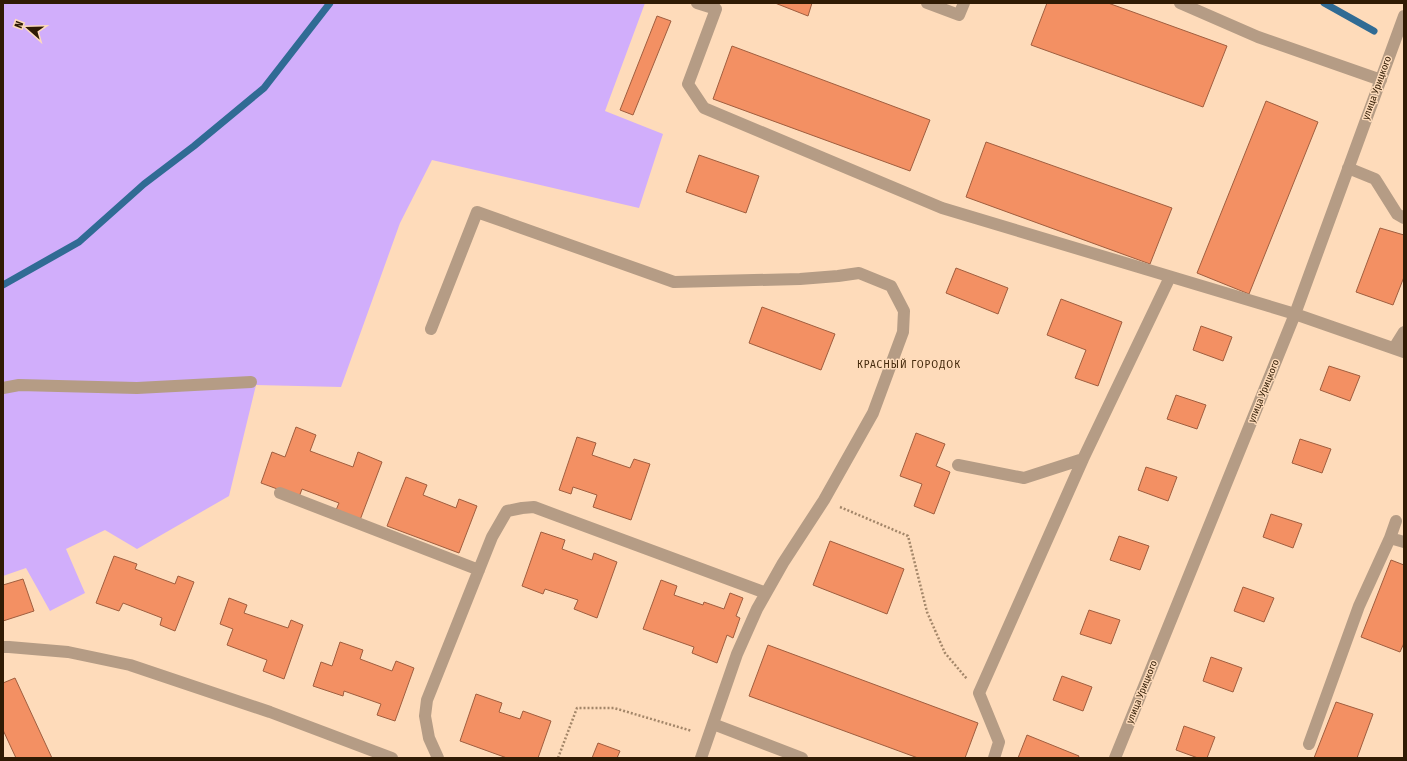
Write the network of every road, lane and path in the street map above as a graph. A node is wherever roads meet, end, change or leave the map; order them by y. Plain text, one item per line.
1 (697, 3) edge
2 (926, 3) edge
3 (964, 3) edge
4 (1180, 3) edge
5 (717, 6) edge
6 (1403, 18) edge
7 (1381, 80) junction
8 (1348, 168) junction
9 (1404, 218) edge
10 (1170, 277) junction
11 (1295, 314) junction
12 (430, 329) dead end
13 (1404, 332) edge
14 (1399, 350) edge
15 (251, 382) dead end
16 (3, 388) edge
17 (1083, 459) junction
18 (958, 465) dead end
19 (280, 493) dead end
20 (824, 500) junction
21 (1396, 521) dead end
22 (1390, 538) junction
23 (1404, 542) edge
24 (479, 570) junction
25 (766, 593) junction
26 (3, 647) edge
27 (979, 693) junction
28 (713, 724) junction
29 (709, 736) junction
30 (1309, 744) dead end
31 (392, 758) edge
32 (438, 758) edge
33 (558, 758) edge
34 (701, 758) edge
35 (802, 758) edge
36 (994, 758) edge
37 (1115, 758) edge

1 - 5 street
2 - 3 street
4 - 7 street
5 - 10 street
6 - 7 street, улица Урицкого
7 - 8 street, улица Урицкого
8 - 9 street
8 - 11 street, улица Урицкого
10 - 11 street
10 - 17 street
11 - 14 street
11 - 37 street, улица Урицкого
12 - 20 street
13 - 14 street
15 - 16 street
17 - 18 street
17 - 27 street
19 - 24 street
20 - 25 street
20 - 27 path
21 - 22 street
22 - 23 street
22 - 30 street
24 - 25 street
24 - 32 street
25 - 28 street
26 - 31 street
27 - 36 street
28 - 29 street
28 - 35 street
29 - 33 path
29 - 34 street

